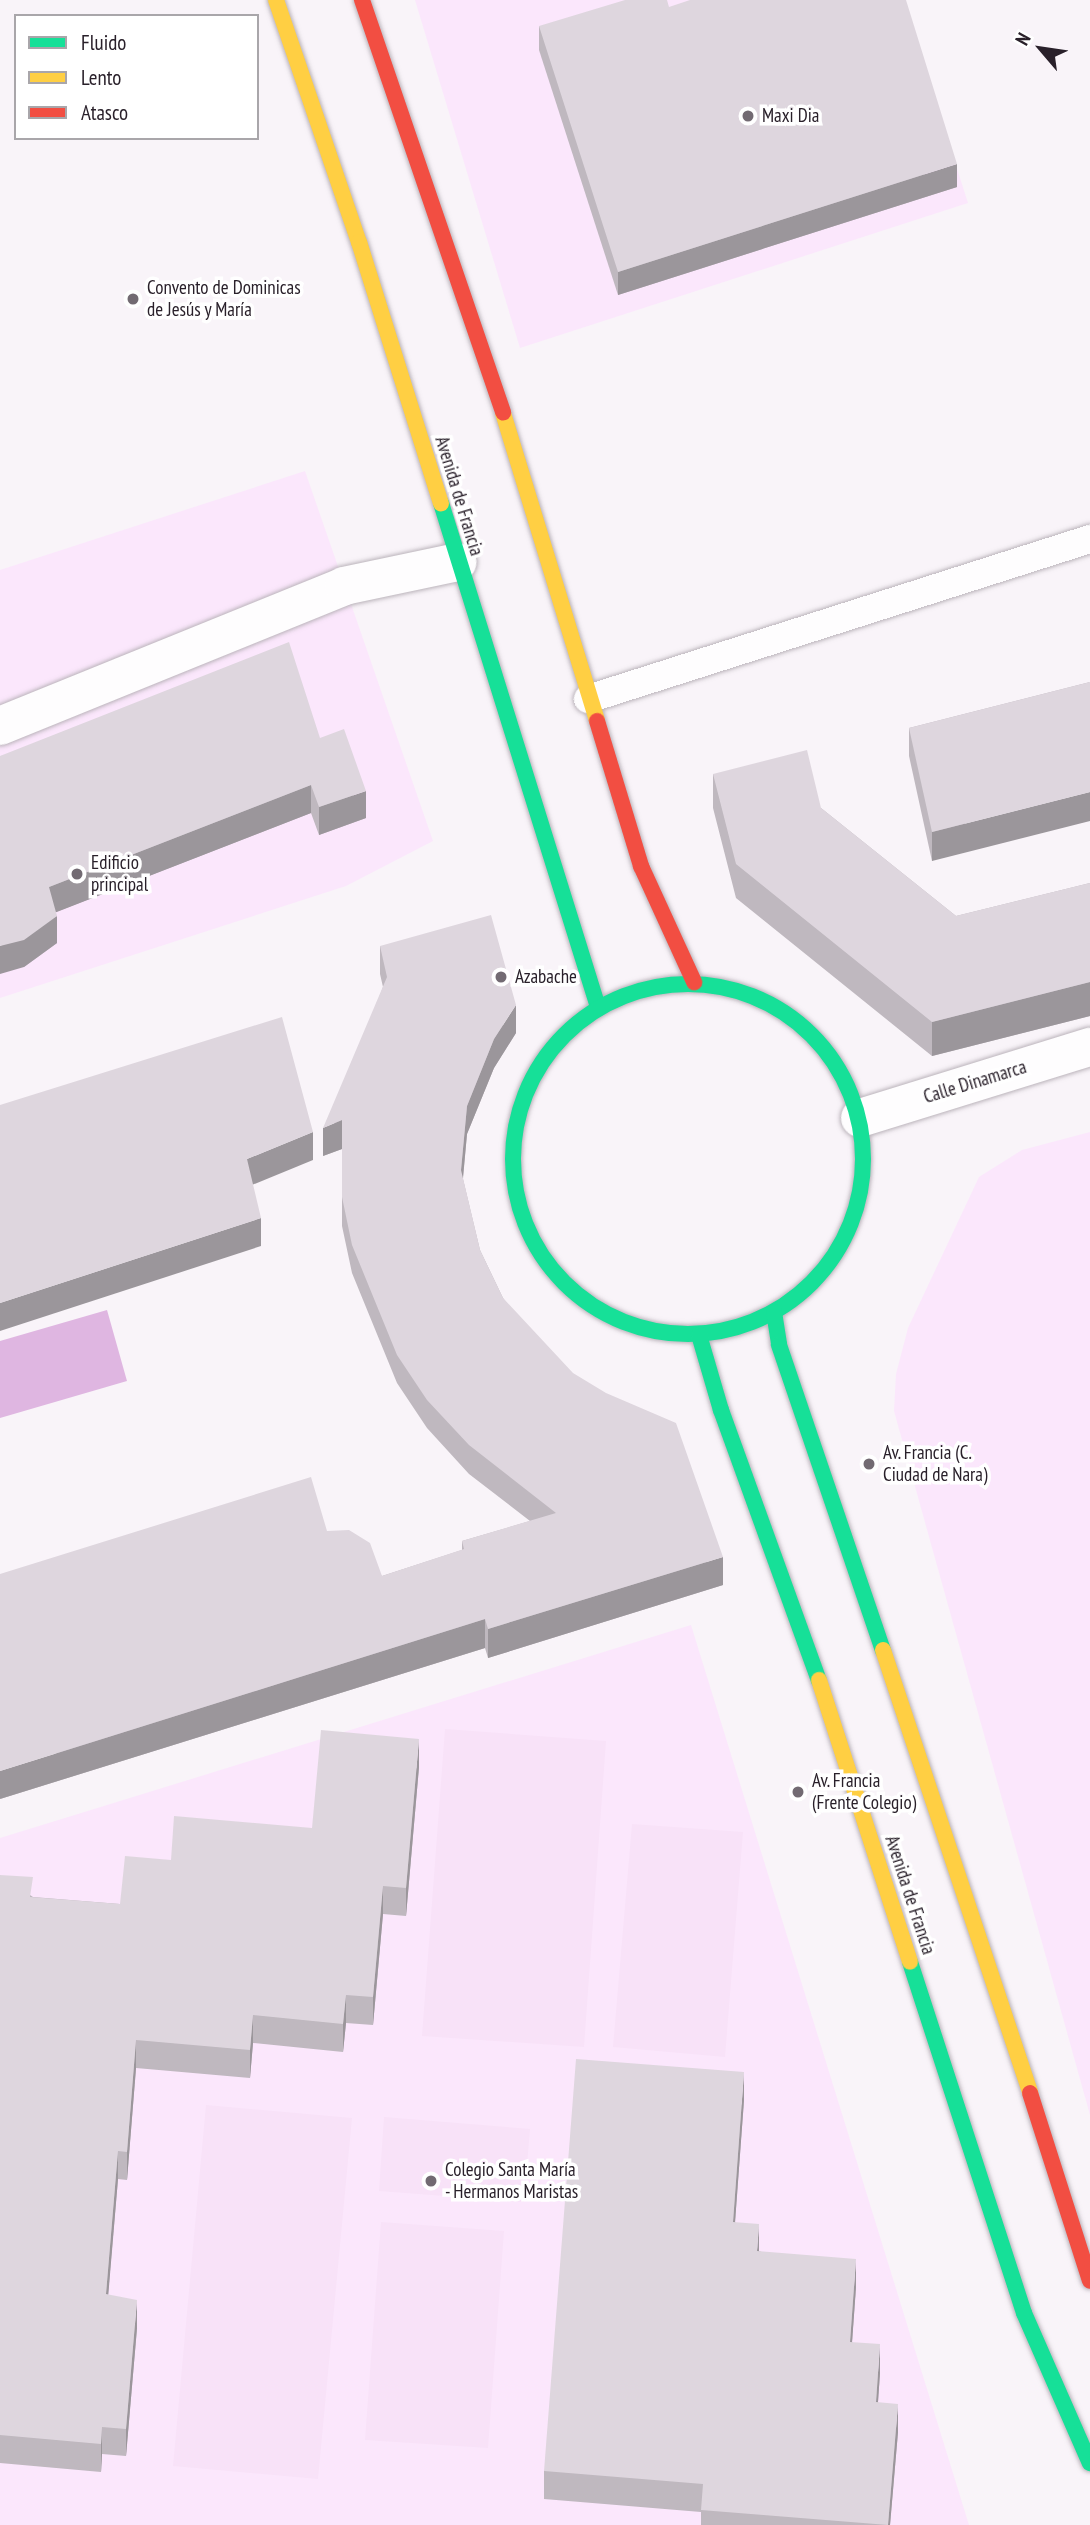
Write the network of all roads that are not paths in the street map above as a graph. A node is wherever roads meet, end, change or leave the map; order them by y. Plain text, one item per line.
1 (276, 0) edge
2 (362, 0) edge
3 (1090, 539) edge
4 (458, 562) junction
5 (588, 699) junction
6 (0, 726) edge
7 (694, 982) junction
8 (597, 1007) junction
9 (1090, 1047) edge
10 (860, 1118) junction
11 (774, 1312) junction
12 (699, 1335) junction
13 (1090, 2281) edge
14 (1090, 2463) edge

1 - 4 main road, Avenida de Francia
2 - 5 main road
3 - 5 lane
4 - 6 street
4 - 8 main road, Avenida de Francia
5 - 7 main road
7 - 8 main road
7 - 10 main road
8 - 12 main road
9 - 10 street, Calle Dinamarca
10 - 11 main road
11 - 12 main road
11 - 13 main road
12 - 14 main road, Avenida de Francia

